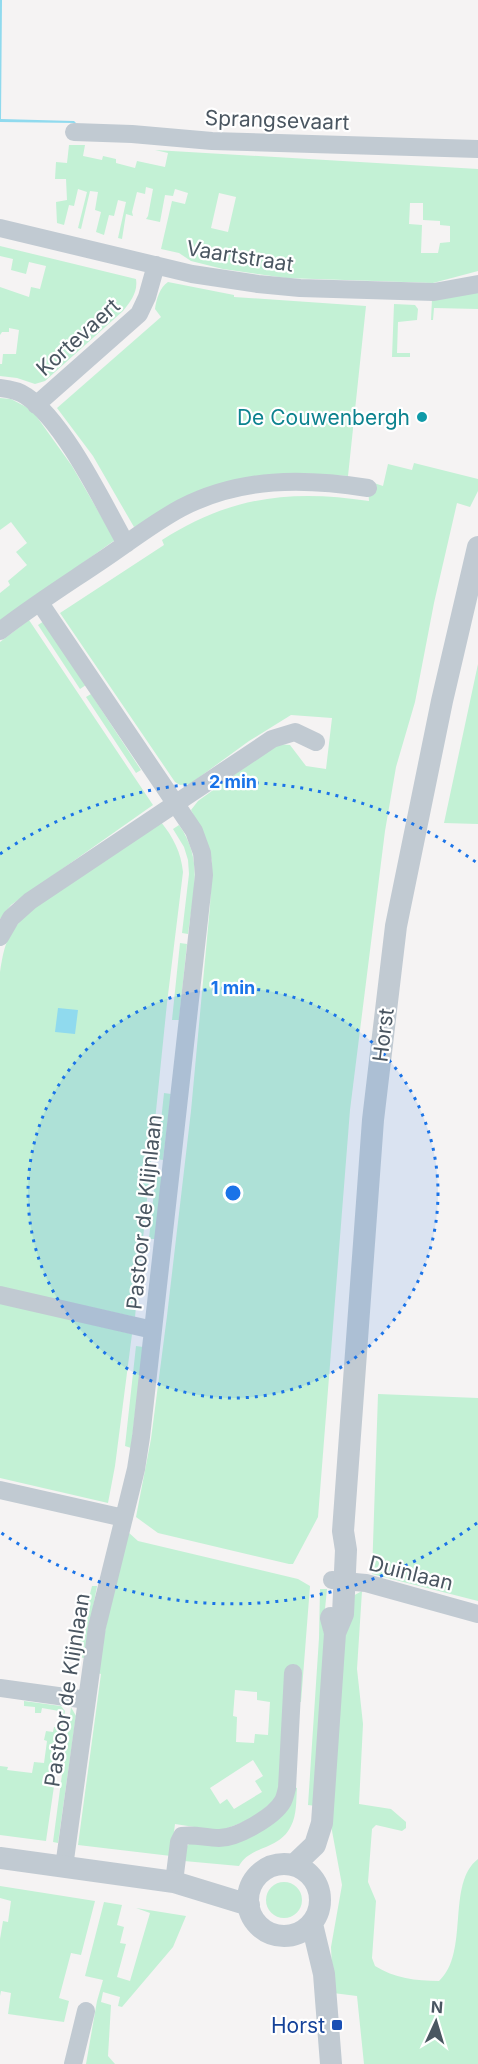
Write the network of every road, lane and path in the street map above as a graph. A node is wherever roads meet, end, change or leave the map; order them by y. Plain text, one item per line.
1 (74, 132) dead end
2 (478, 149) edge
3 (0, 228) edge
4 (156, 265) junction
5 (478, 284) edge
6 (0, 388) edge
7 (36, 405) junction
8 (368, 488) dead end
9 (126, 544) junction
10 (478, 547) edge
11 (40, 603) junction
12 (0, 631) edge
13 (316, 742) dead end
14 (175, 804) junction
15 (0, 937) edge
16 (0, 1294) edge
17 (153, 1330) junction
18 (0, 1490) edge
19 (124, 1518) junction
20 (339, 1580) junction
21 (478, 1614) edge
22 (293, 1673) dead end
23 (0, 1688) edge
24 (87, 1700) junction
25 (0, 1858) edge
26 (64, 1867) junction
27 (301, 1870) junction
28 (174, 1882) junction
29 (253, 1882) junction
30 (249, 1905) junction
31 (312, 1924) junction
32 (291, 1936) junction
33 (322, 1964) junction
34 (86, 2011) dead end
35 (73, 2064) edge
36 (330, 2064) edge

1 - 2 street, Sprangsevaart
3 - 4 street, Vaartstraat
4 - 5 street, Vaartstraat
4 - 7 street, Kortevaert
6 - 7 street
7 - 9 street
8 - 9 street
9 - 11 street
10 - 20 street, Horst
11 - 12 street
11 - 14 street, Pastoor de Klijnlaan
13 - 14 street
14 - 15 street
14 - 17 street, Pastoor de Klijnlaan
16 - 17 street
17 - 19 street, Pastoor de Klijnlaan
18 - 19 street
19 - 24 street, Pastoor de Klijnlaan
20 - 21 street, Duinlaan
20 - 27 street, Horst
22 - 28 street
23 - 24 street
24 - 26 street, Pastoor de Klijnlaan
25 - 26 street
26 - 28 street
27 - 29 street
27 - 31 street
28 - 29 street
28 - 30 street
29 - 30 street
30 - 32 street
31 - 32 street
31 - 33 street
32 - 33 street
33 - 36 street
34 - 35 street

